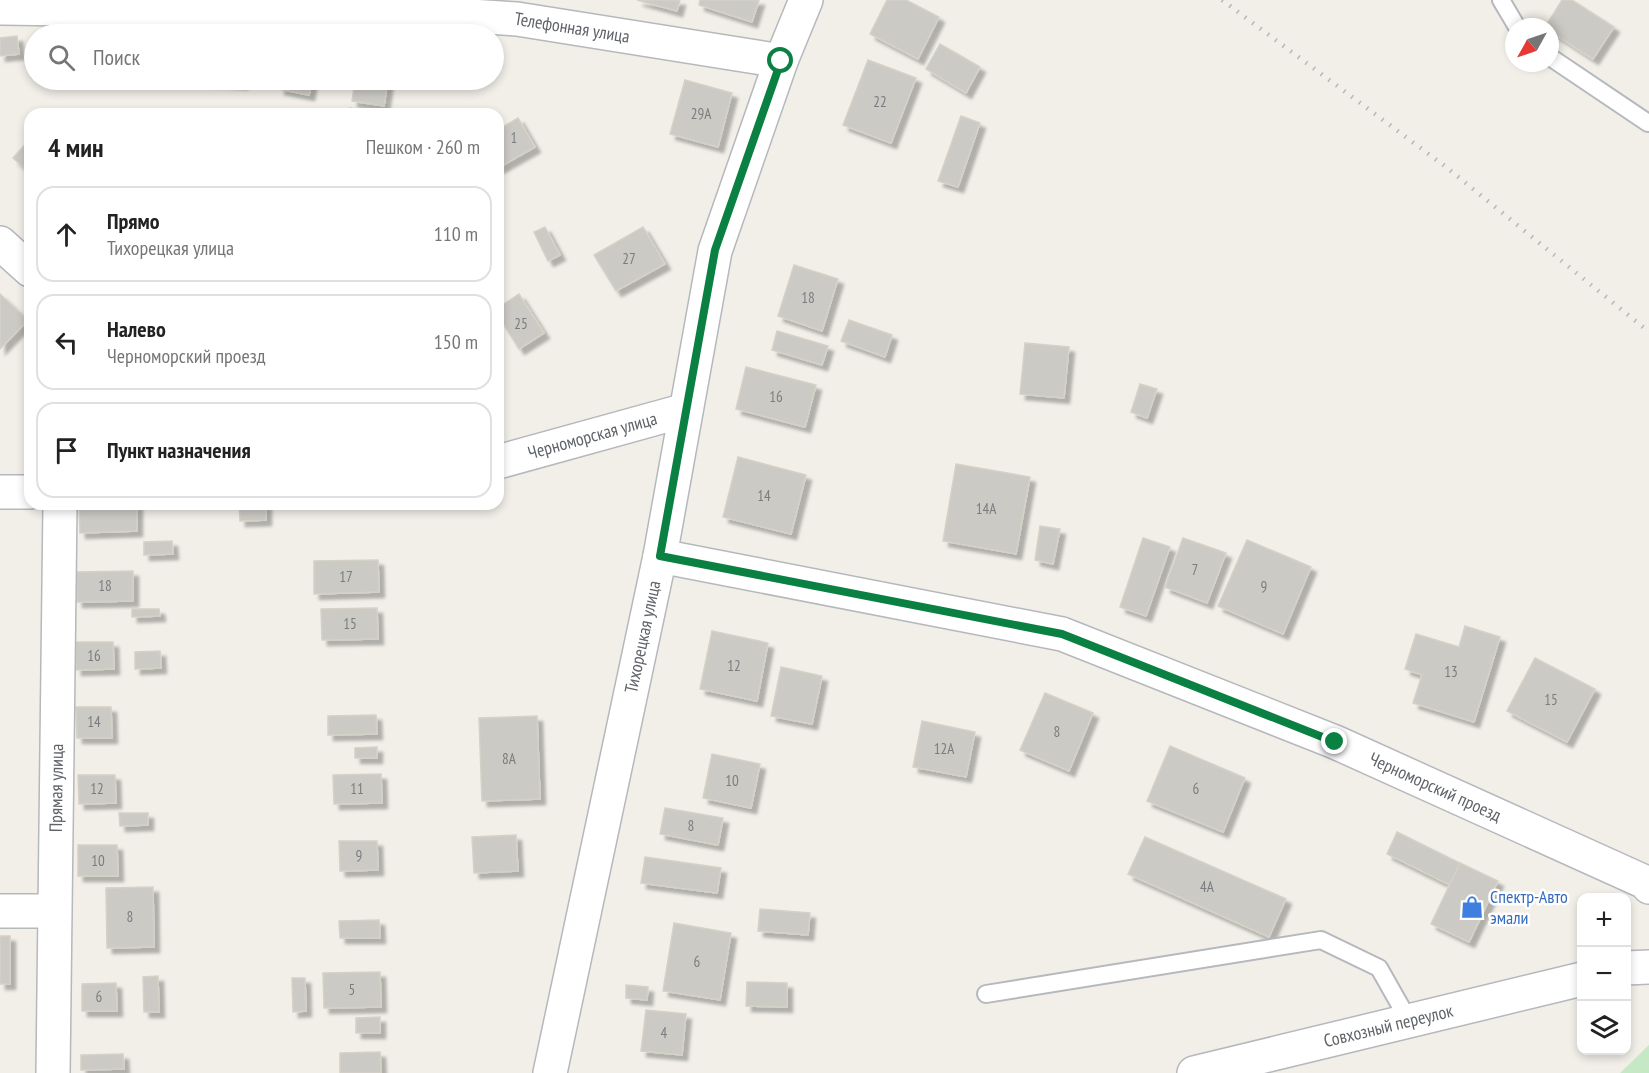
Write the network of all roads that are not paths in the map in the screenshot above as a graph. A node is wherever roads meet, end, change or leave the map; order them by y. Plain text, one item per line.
1 (806, 0) edge
2 (1501, 0) edge
3 (439, 7) edge
4 (0, 8) edge
5 (1511, 18) edge
6 (781, 61) junction
7 (1559, 63) edge
8 (1648, 123) edge
9 (0, 243) edge
10 (24, 265) edge
11 (686, 410) junction
12 (504, 460) edge
13 (0, 492) edge
14 (24, 492) edge
15 (60, 510) edge
16 (660, 556) junction
17 (1649, 887) edge
18 (0, 911) edge
19 (54, 911) junction
20 (1649, 967) edge
21 (1631, 968) edge
22 (1577, 980) edge
23 (986, 994) dead end
24 (1409, 1021) junction
25 (53, 1073) edge
26 (550, 1073) edge
27 (1194, 1073) edge

1 - 6 street, Тихорецкая улица
2 - 5 lane
3 - 4 street, Телефонная улица
3 - 6 street, Телефонная улица
6 - 11 street, Тихорецкая улица
7 - 8 lane
9 - 10 street
11 - 12 street, Черноморская улица
11 - 16 street, Тихорецкая улица
13 - 14 street
15 - 19 street, Прямая улица
16 - 17 street, Черноморский проезд
16 - 26 street, Тихорецкая улица
18 - 19 street
19 - 25 street, Прямая улица
20 - 21 street
22 - 24 street, Совхозный переулок
23 - 24 lane
24 - 27 street, Совхозный переулок

